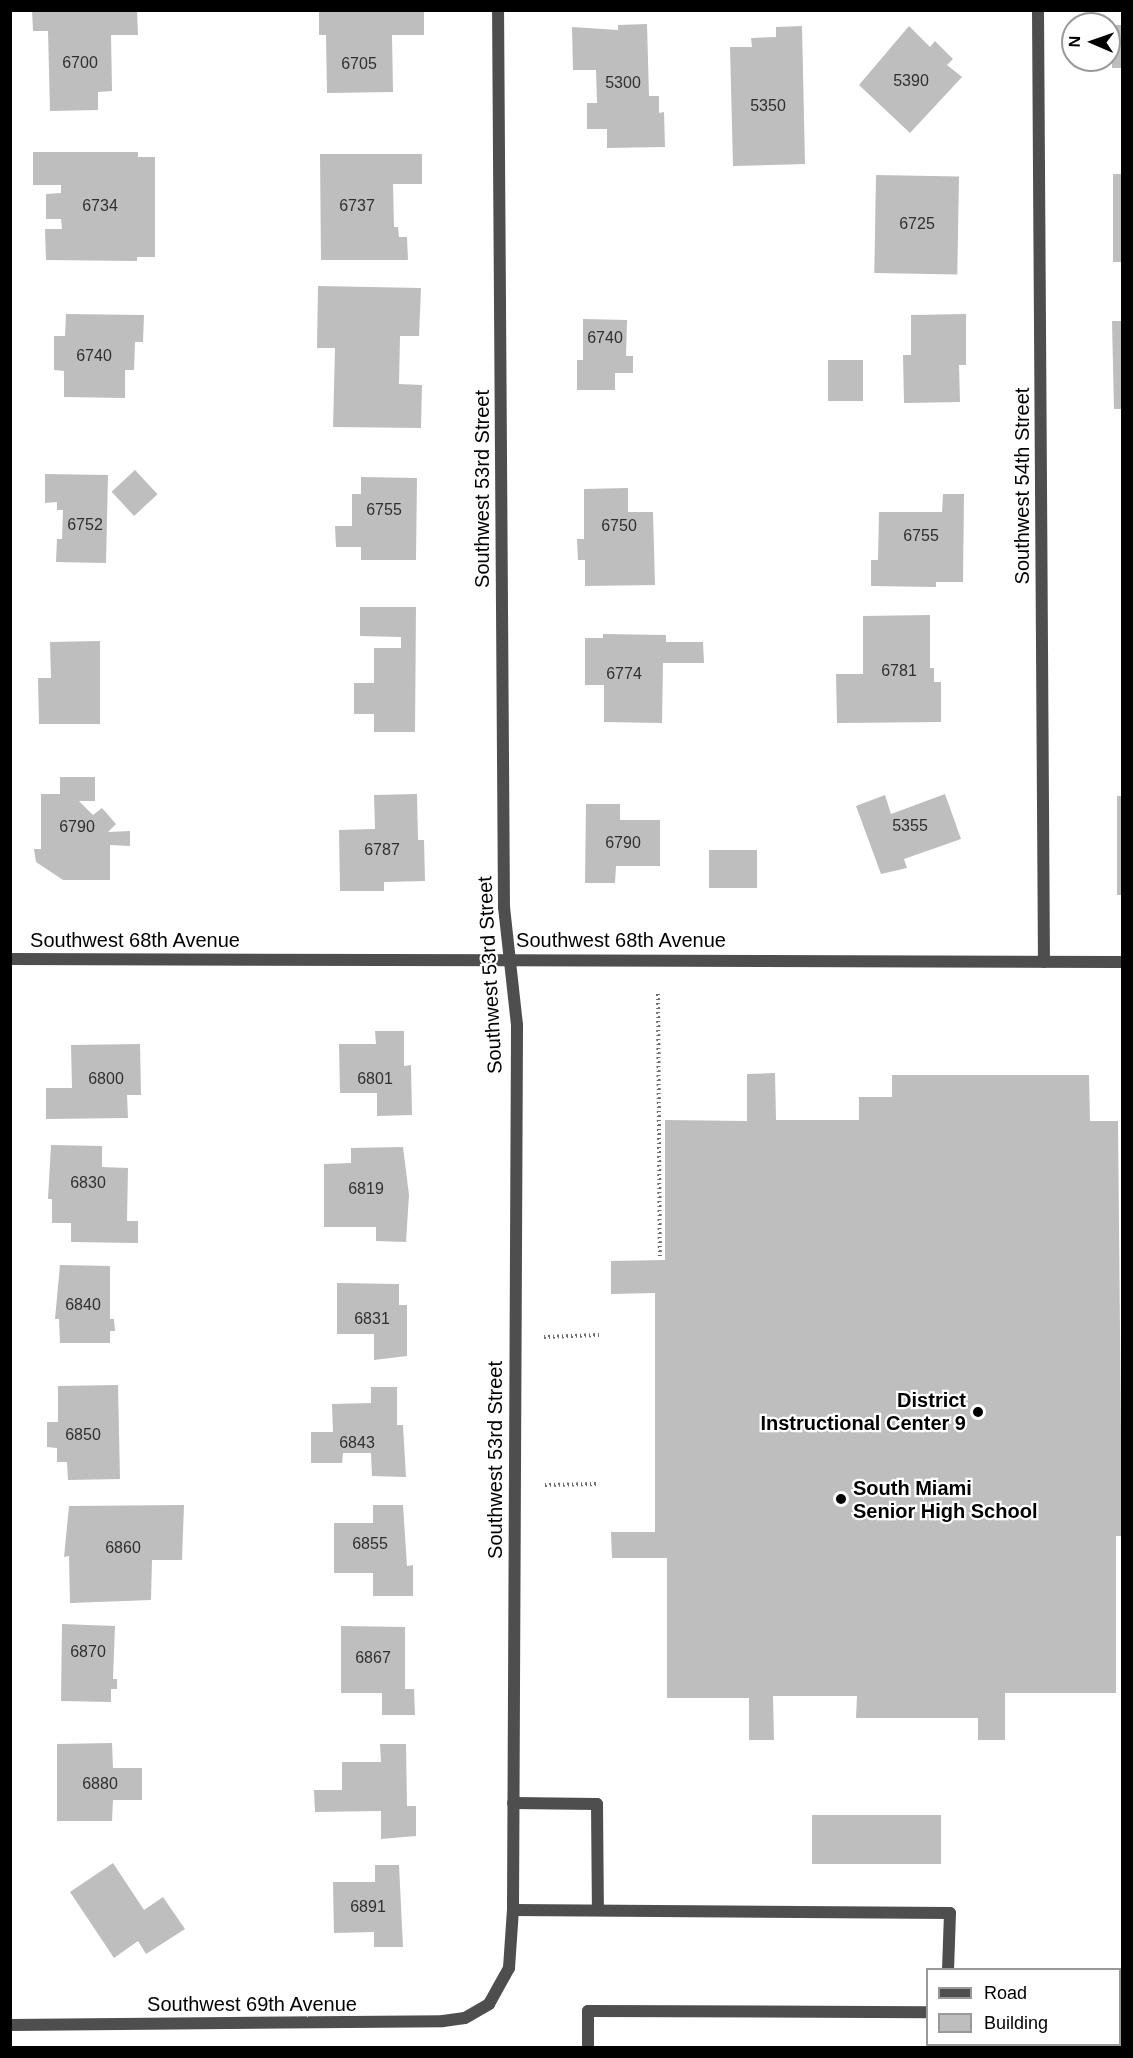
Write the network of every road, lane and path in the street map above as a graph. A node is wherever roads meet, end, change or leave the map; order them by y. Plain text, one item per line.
1 (498, 10) edge
2 (1038, 10) edge
3 (10, 959) edge
4 (509, 959) junction
5 (1044, 962) junction
6 (1122, 962) edge
7 (658, 994) dead end
8 (660, 1256) dead end
9 (598, 1335) dead end
10 (544, 1337) dead end
11 (598, 1484) dead end
12 (545, 1485) dead end
13 (513, 1803) junction
14 (513, 1910) junction
15 (598, 1910) junction
16 (948, 1968) edge
17 (489, 2004) joint
18 (926, 2012) edge
19 (10, 2025) edge
20 (588, 2048) edge

1 - 4 street, Southwest 53rd Street
2 - 5 street, Southwest 54th Street
3 - 4 street, Southwest 68th Avenue
4 - 5 street, Southwest 68th Avenue
4 - 13 street, Southwest 53rd Street
5 - 6 street, Southwest 68th Avenue
7 - 8 path
9 - 10 path
11 - 12 path
13 - 14 street, Southwest 53rd Street
13 - 15 street
14 - 15 street
14 - 17 street, Southwest 53rd Street
15 - 16 street
17 - 19 street, Southwest 69th Avenue
18 - 20 street

